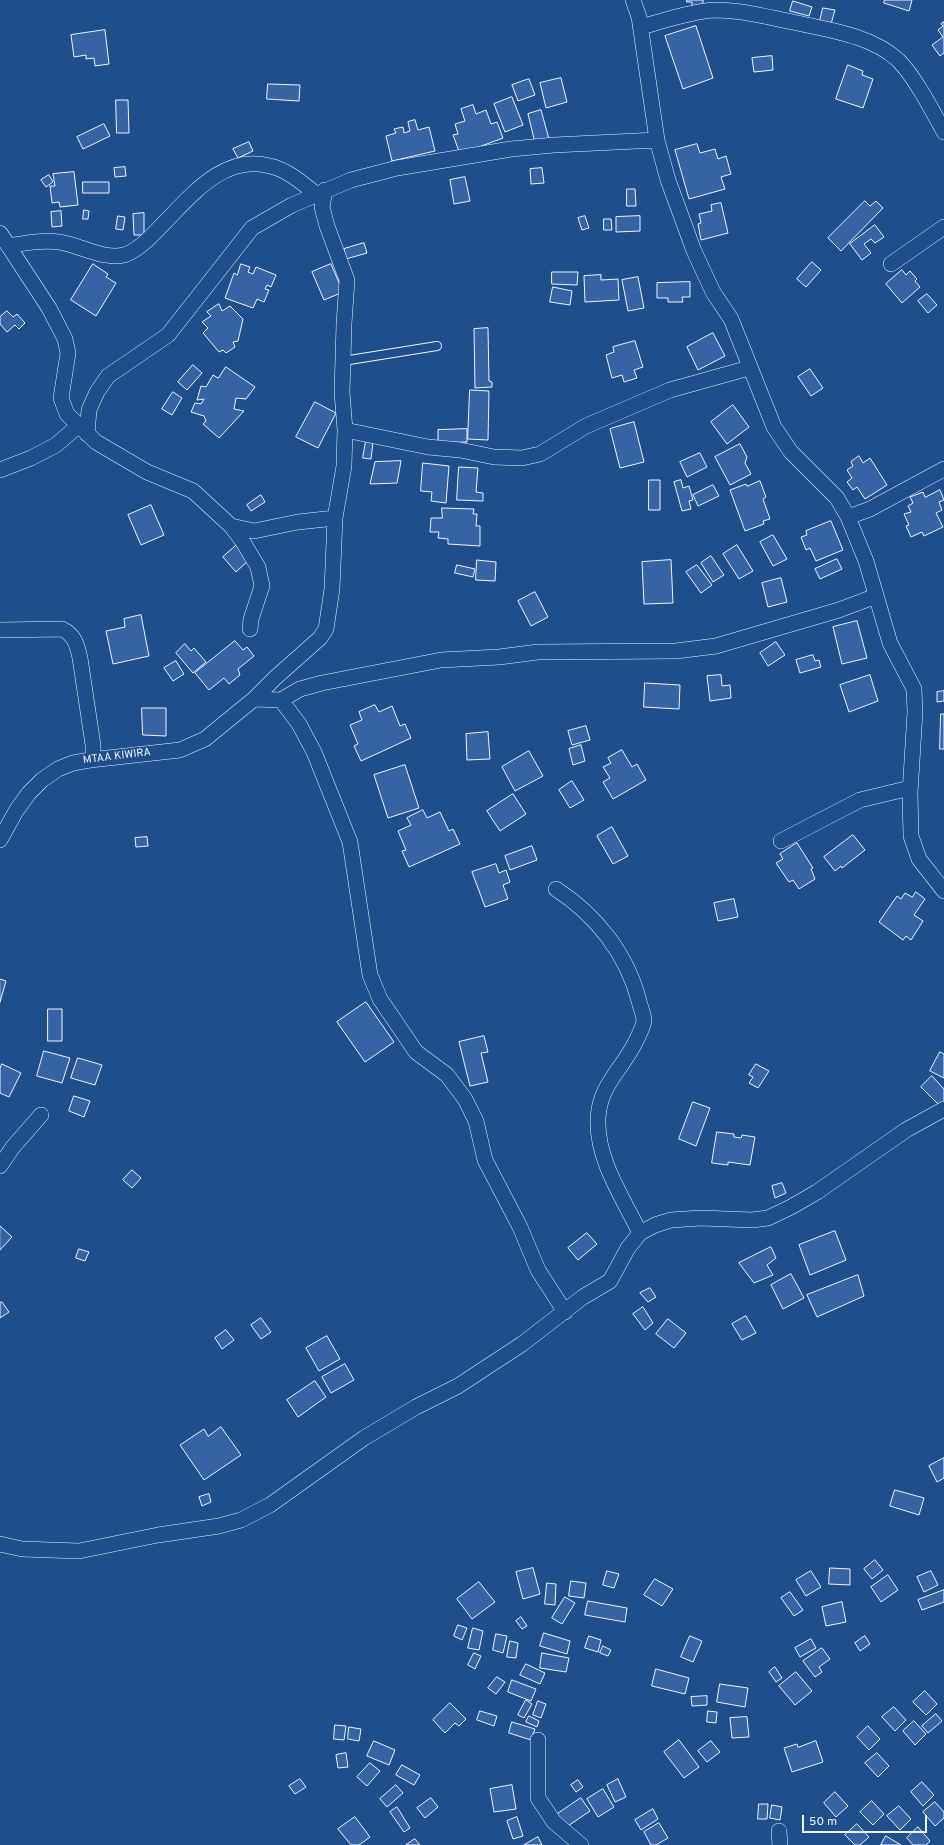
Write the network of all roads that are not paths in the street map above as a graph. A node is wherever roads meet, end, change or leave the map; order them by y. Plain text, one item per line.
1 (633, 0) edge
2 (641, 27) junction
3 (944, 132) edge
4 (657, 140) junction
5 (320, 192) junction
6 (944, 227) edge
7 (0, 233) edge
8 (8, 246) junction
9 (890, 264) dead end
10 (437, 346) dead end
11 (343, 361) junction
12 (749, 368) junction
13 (83, 430) junction
14 (345, 430) junction
15 (944, 469) edge
16 (0, 470) edge
17 (848, 517) junction
18 (335, 518) junction
19 (231, 526) junction
20 (876, 596) junction
21 (250, 629) dead end
22 (0, 630) edge
23 (254, 699) junction
24 (280, 700) junction
25 (93, 760) junction
26 (910, 788) junction
27 (0, 840) edge
28 (781, 841) dead end
29 (556, 889) dead end
30 (944, 891) edge
31 (944, 1108) edge
32 (41, 1115) dead end
33 (0, 1166) edge
34 (640, 1234) junction
35 (565, 1312) junction
36 (0, 1544) edge
37 (538, 1740) dead end
38 (581, 1845) edge

1 - 2 street
2 - 3 street
2 - 4 street
4 - 5 street
4 - 12 street
5 - 8 street
5 - 11 street, MTAA KIWIRA
5 - 13 street
6 - 9 street
7 - 8 street
8 - 13 street
10 - 11 lane
11 - 14 street, MTAA KIWIRA
12 - 14 street
12 - 17 street
13 - 16 street
13 - 19 street
14 - 18 street, MTAA KIWIRA
15 - 17 street
17 - 20 street
18 - 19 street
18 - 23 street, MTAA KIWIRA
19 - 21 street
20 - 24 street
20 - 26 street
22 - 25 street
23 - 24 street
23 - 25 street, MTAA KIWIRA
24 - 35 street
25 - 27 street, MTAA KIWIRA
26 - 28 street
26 - 30 street
29 - 34 street
31 - 34 street
32 - 33 street
34 - 35 street
35 - 36 street
37 - 38 street

